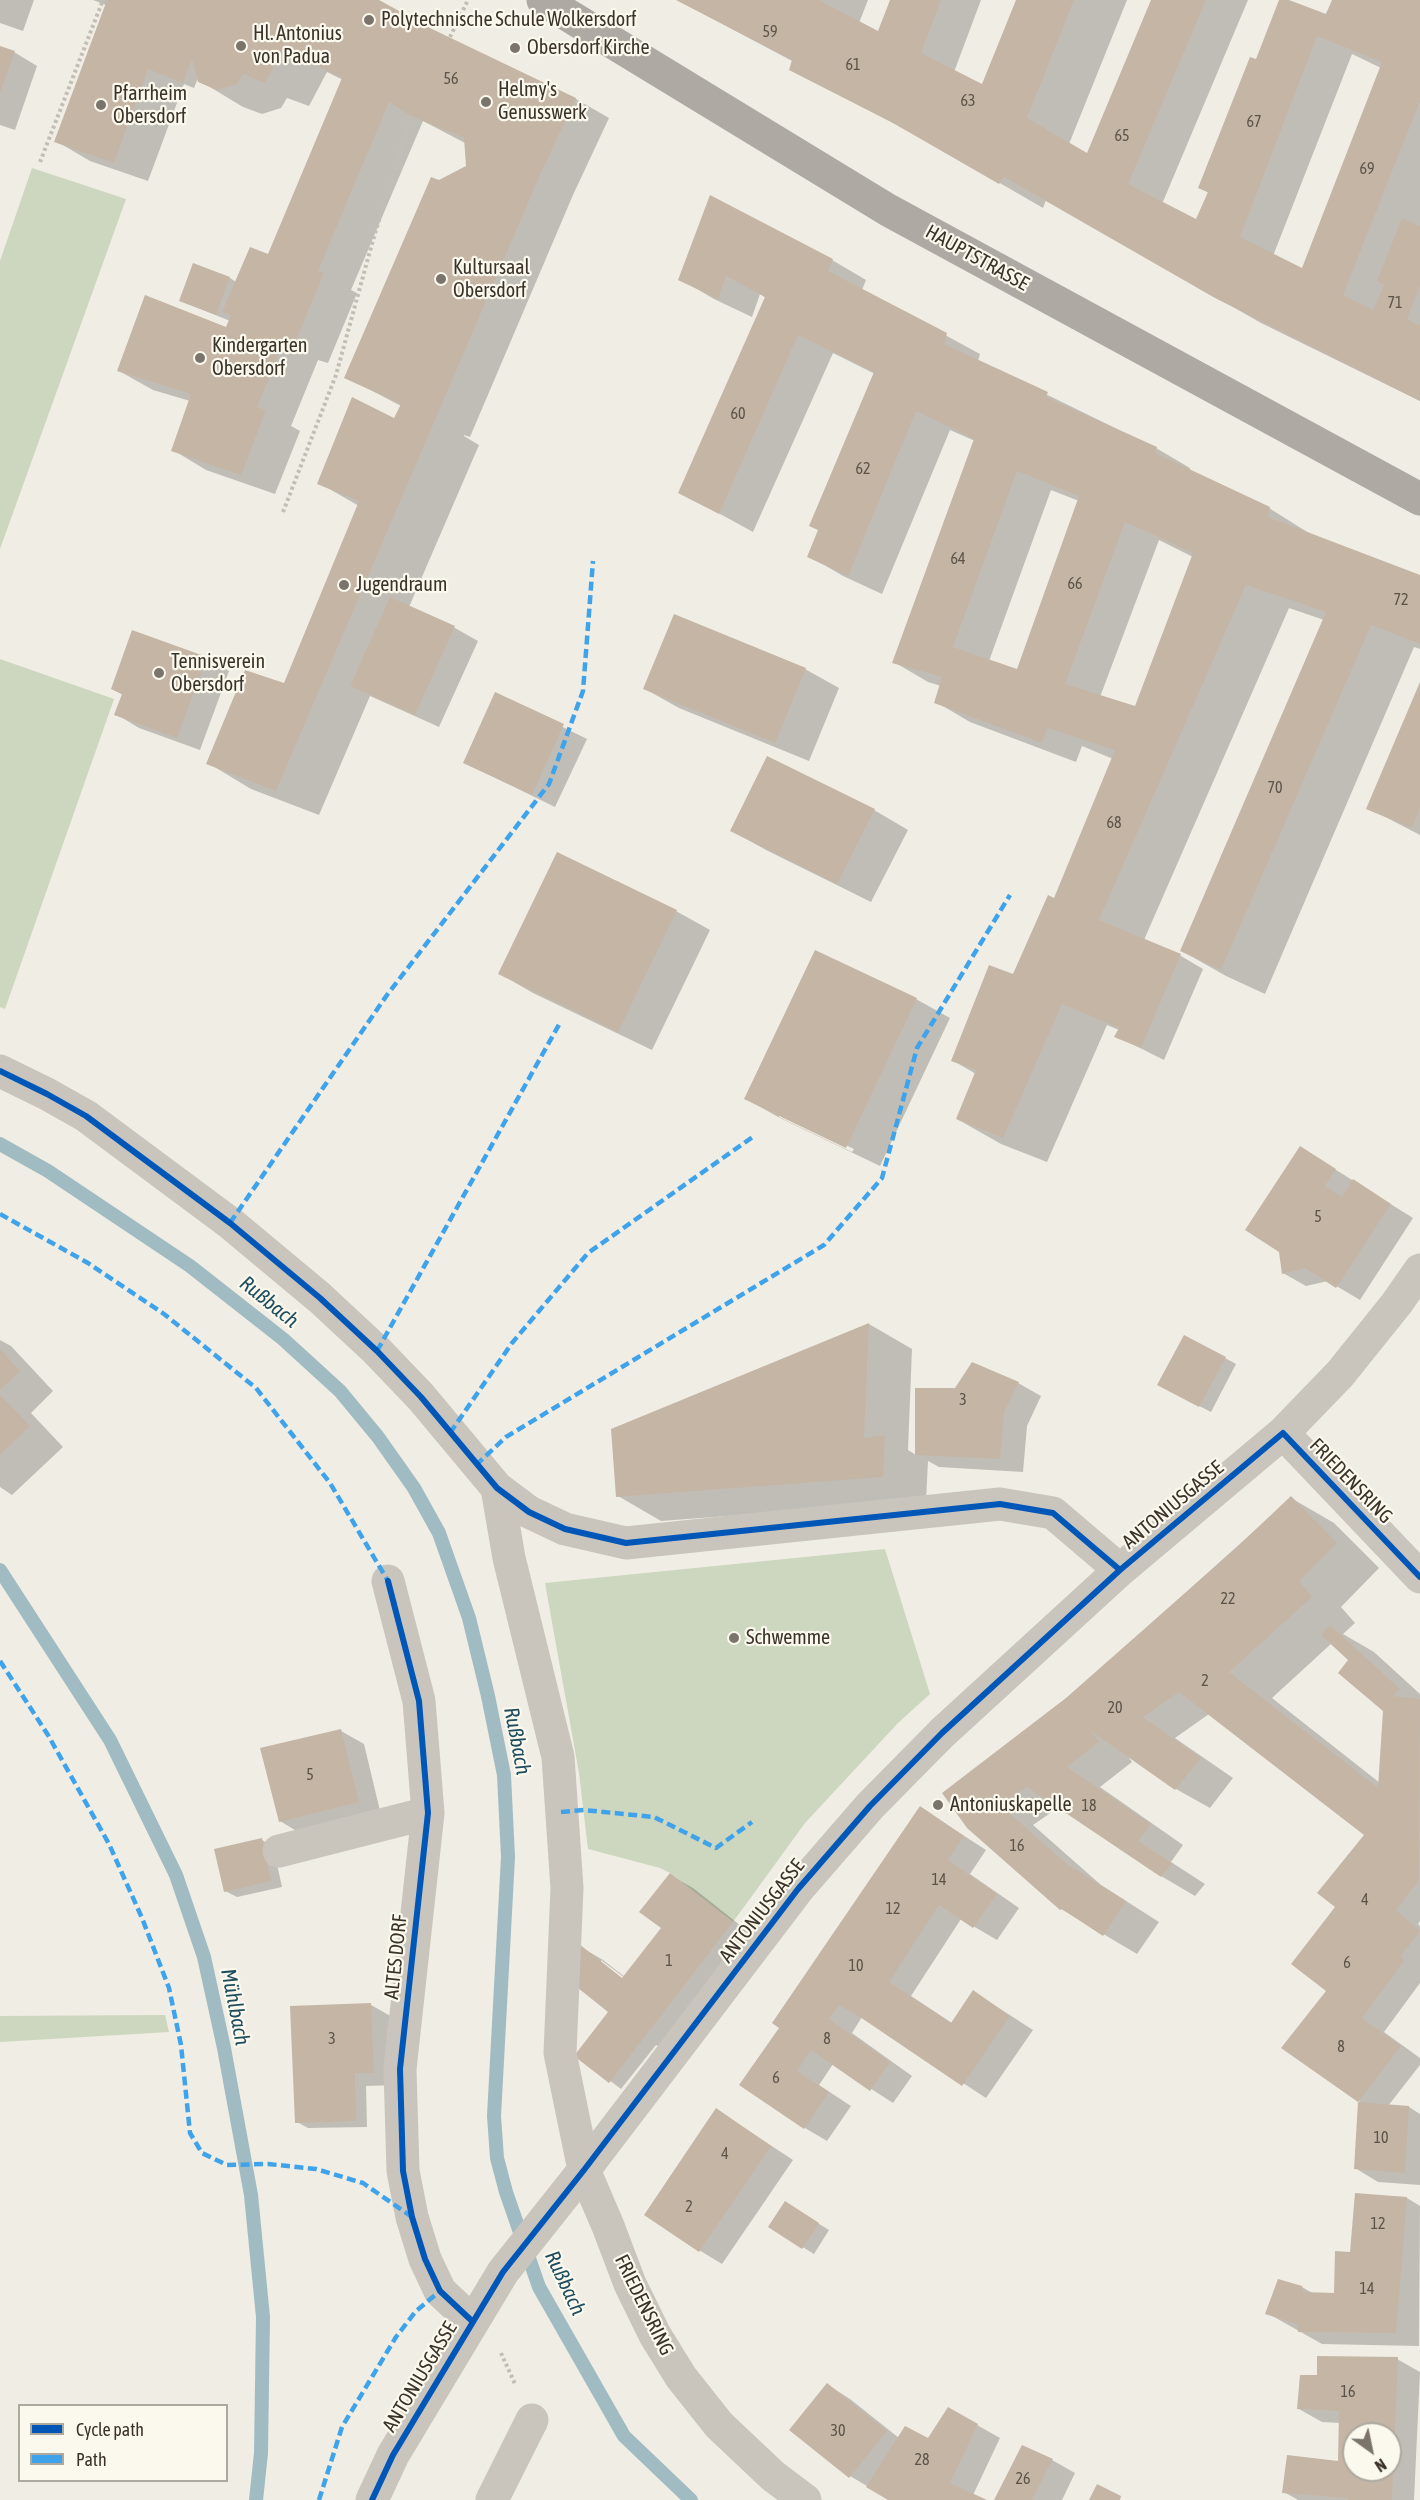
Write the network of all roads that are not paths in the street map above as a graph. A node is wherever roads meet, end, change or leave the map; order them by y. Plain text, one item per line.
1 (543, 0) edge
2 (1420, 499) edge
3 (0, 1071) edge
4 (1420, 1270) edge
5 (1283, 1433) junction
6 (496, 1488) junction
7 (1120, 1570) junction
8 (1420, 1577) edge
9 (388, 1581) dead end
10 (428, 1813) junction
11 (279, 1851) dead end
12 (584, 2170) junction
13 (472, 2321) junction
14 (532, 2420) road end
15 (372, 2500) edge
16 (492, 2500) edge
17 (805, 2500) edge

1 - 2 main road, HAUPTSTRASSE
3 - 6 street
4 - 5 street, ANTONIUSGASSE
5 - 7 street, ANTONIUSGASSE
5 - 8 street, FRIEDENSRING
6 - 7 street
6 - 12 street, FRIEDENSRING
7 - 12 street, ANTONIUSGASSE
9 - 10 street, ALTES DORF
10 - 11 street
10 - 13 street, ALTES DORF
12 - 13 street, ANTONIUSGASSE
12 - 17 street, FRIEDENSRING
13 - 15 street, ANTONIUSGASSE
14 - 16 street

